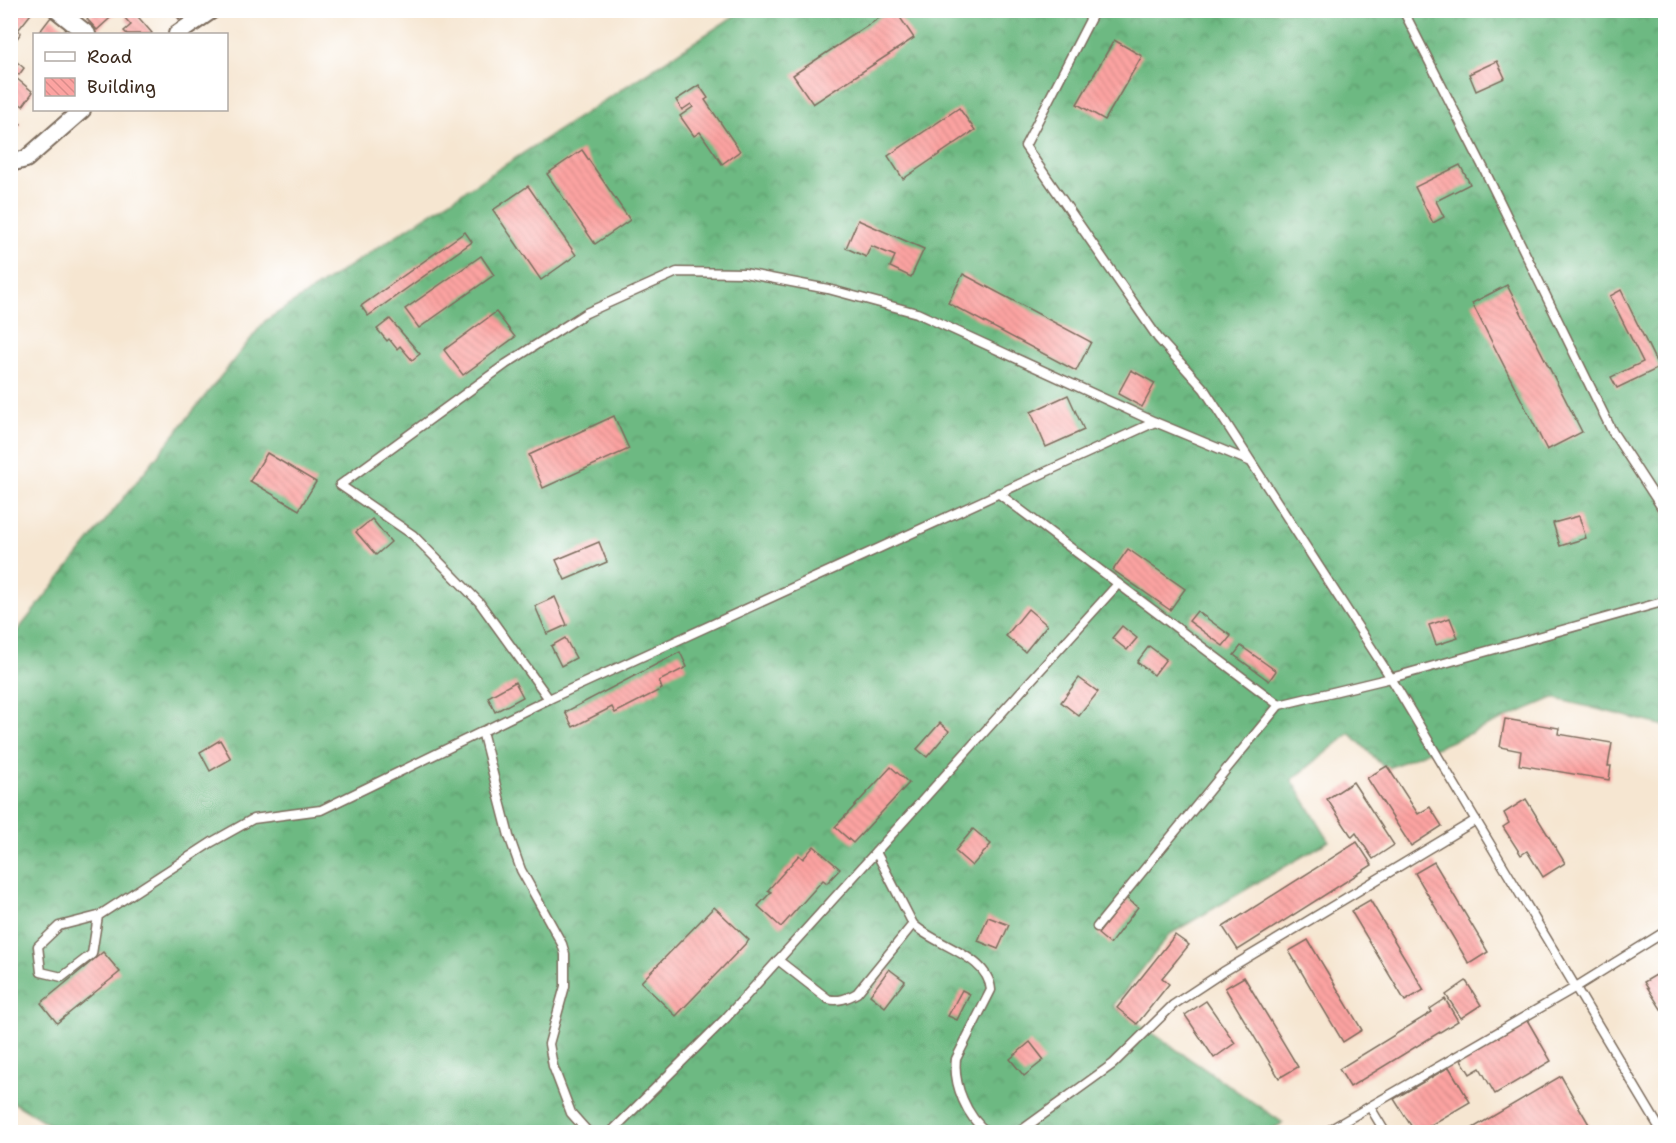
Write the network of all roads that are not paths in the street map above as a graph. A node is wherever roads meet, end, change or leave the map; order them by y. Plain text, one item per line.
1 (57, 10) edge
2 (212, 10) edge
3 (1095, 10) edge
4 (1403, 10) edge
5 (86, 33) edge
6 (178, 33) edge
7 (81, 111) edge
8 (10, 163) edge
9 (1155, 422) junction
10 (1250, 462) junction
11 (998, 493) junction
12 (1665, 514) edge
13 (1118, 584) junction
14 (1665, 601) edge
15 (1392, 678) junction
16 (549, 699) junction
17 (1278, 705) junction
18 (482, 731) junction
19 (1476, 820) junction
20 (876, 852) junction
21 (98, 916) junction
22 (913, 924) junction
23 (1097, 927) dead end
24 (1665, 931) edge
25 (778, 960) junction
26 (1576, 987) junction
27 (1370, 1107) junction
28 (588, 1132) edge
29 (611, 1132) edge
30 (987, 1132) edge
31 (1019, 1132) edge
32 (1326, 1132) edge
33 (1385, 1132) edge
34 (1662, 1132) edge

1 - 5 street
2 - 6 street
3 - 10 lane
4 - 12 lane
7 - 8 street
9 - 10 lane
9 - 11 lane
9 - 16 lane
10 - 15 lane
11 - 13 lane
11 - 16 lane
13 - 17 lane
13 - 20 lane
14 - 15 lane
15 - 17 lane
15 - 19 lane
16 - 18 lane
17 - 23 lane
18 - 21 lane
18 - 28 lane
19 - 26 lane
19 - 31 lane
20 - 22 lane
20 - 25 lane
21 - 21 lane
22 - 25 lane
22 - 30 lane
24 - 26 lane
25 - 29 lane
26 - 27 lane
26 - 34 lane
27 - 32 lane
27 - 33 lane

